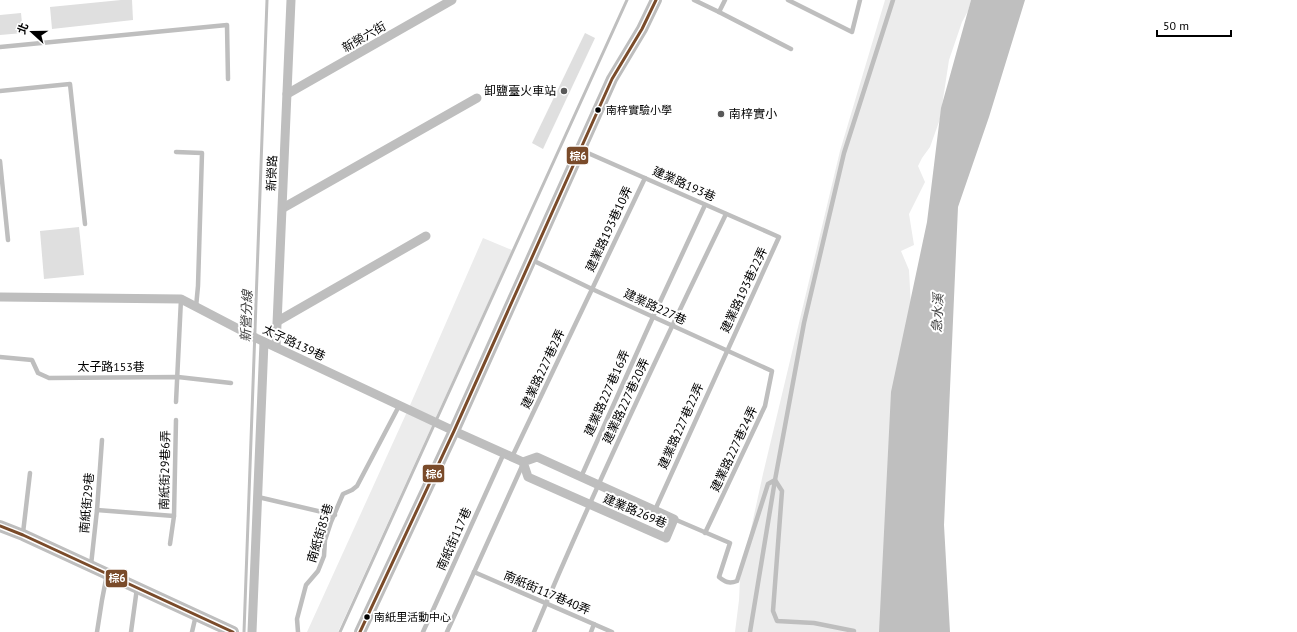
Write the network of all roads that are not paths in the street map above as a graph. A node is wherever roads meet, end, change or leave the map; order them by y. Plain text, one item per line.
1 (291, 0) edge
2 (452, 0) edge
3 (656, 0) edge
4 (694, 0) edge
5 (725, 0) edge
6 (788, 0) edge
7 (860, 0) edge
8 (893, 0) edge
9 (719, 12) junction
10 (0, 47) edge
11 (791, 49) dead end
12 (228, 79) dead end
13 (0, 91) edge
14 (288, 94) junction
15 (477, 98) dead end
16 (581, 150) junction
17 (176, 152) dead end
18 (0, 162) edge
19 (645, 178) junction
20 (705, 205) junction
21 (283, 208) junction
22 (726, 214) junction
23 (85, 224) dead end
24 (426, 236) dead end
25 (779, 238) joint
26 (8, 240) dead end
27 (531, 260) junction
28 (592, 289) junction
29 (0, 297) edge
30 (181, 300) junction
31 (196, 307) junction
32 (653, 317) junction
33 (278, 321) junction
34 (672, 326) junction
35 (260, 340) junction
36 (276, 347) junction
37 (727, 351) junction
38 (0, 357) edge
39 (772, 371) joint
40 (178, 377) junction
41 (231, 384) dead end
42 (176, 402) dead end
43 (399, 406) junction
44 (176, 420) dead end
45 (454, 431) junction
46 (102, 440) dead end
47 (508, 455) junction
48 (523, 462) junction
49 (30, 473) dead end
50 (580, 477) junction
51 (774, 480) junction
52 (599, 485) junction
53 (258, 497) junction
54 (590, 505) junction
55 (97, 510) junction
56 (654, 510) junction
57 (335, 515) junction
58 (174, 516) junction
59 (674, 519) junction
60 (0, 526) edge
61 (705, 533) junction
62 (22, 535) junction
63 (170, 544) dead end
64 (90, 567) junction
65 (474, 572) junction
66 (107, 574) junction
67 (137, 588) junction
68 (546, 603) junction
69 (196, 615) junction
70 (594, 624) junction
71 (854, 631) dead end
72 (97, 632) edge
73 (131, 632) edge
74 (192, 632) edge
75 (233, 632) edge
76 (252, 632) edge
77 (298, 632) edge
78 (360, 632) edge
79 (423, 632) edge
80 (447, 632) edge
81 (534, 632) edge
82 (591, 632) edge
83 (612, 632) edge
84 (750, 632) edge

1 - 14 street, 新榮路
2 - 14 street, 新榮六街
3 - 16 street
4 - 9 lane
5 - 9 lane
6 - 7 lane
8 - 51 lane
9 - 11 lane
10 - 12 lane
13 - 23 lane
14 - 21 street, 新榮路
15 - 21 street
16 - 19 lane, 建業路193巷
16 - 27 street
17 - 31 lane
18 - 26 lane
19 - 20 lane, 建業路193巷
19 - 28 lane, 建業路193巷10弄
20 - 22 lane, 建業路193巷
20 - 32 lane, 建業路227巷16弄
21 - 33 street, 新榮路
22 - 25 lane, 建業路193巷
22 - 34 lane, 建業路227巷20弄
24 - 33 street
25 - 37 lane, 建業路193巷22弄
27 - 28 lane, 建業路227巷
27 - 45 street
28 - 32 lane, 建業路227巷
28 - 47 lane, 建業路227巷2弄
29 - 30 street, 太子路139巷
30 - 31 street, 太子路139巷
30 - 40 lane
31 - 35 street, 太子路139巷
32 - 34 lane, 建業路227巷
32 - 50 lane, 建業路227巷16弄
33 - 36 street, 新榮路
34 - 37 lane, 建業路227巷
34 - 52 lane, 建業路227巷20弄
35 - 36 street, 太子路139巷
35 - 53 street
36 - 43 street, 太子路139巷
37 - 39 lane, 建業路227巷
37 - 56 lane, 建業路227巷22弄
38 - 40 lane, 太子路153巷
39 - 61 lane, 建業路227巷24弄
40 - 41 lane, 太子路153巷
40 - 42 lane
43 - 45 street, 太子路139巷
43 - 57 lane, 南紙街85巷
44 - 58 lane, 南紙街29巷6弄
45 - 47 street
45 - 78 street
46 - 55 lane, 南紙街29巷
47 - 48 street
47 - 79 lane, 南紙街117巷
48 - 50 street, 建業路269巷
48 - 54 street, 建業路269巷
48 - 65 lane
49 - 62 lane
50 - 52 street, 建業路269巷
51 - 61 lane
51 - 71 lane
51 - 84 lane
52 - 54 lane, 建業路227巷20弄
52 - 56 street, 建業路269巷
53 - 57 lane
53 - 76 street
54 - 59 street, 建業路269巷
54 - 68 lane, 建業路227巷20弄
55 - 58 lane, 南紙街29巷6弄
55 - 64 lane, 南紙街29巷
56 - 59 street, 建業路269巷
57 - 77 lane, 南紙街85巷
58 - 63 lane
59 - 61 lane
60 - 62 street
62 - 64 street
64 - 66 street
65 - 68 lane, 南紙街117巷40弄
65 - 80 lane
66 - 67 street
66 - 72 lane
67 - 69 street
67 - 73 lane
68 - 70 lane, 南紙街117巷40弄
68 - 81 lane, 建業路227巷20弄
69 - 74 lane
69 - 75 street
70 - 82 lane
70 - 83 lane, 南紙街117巷40弄

